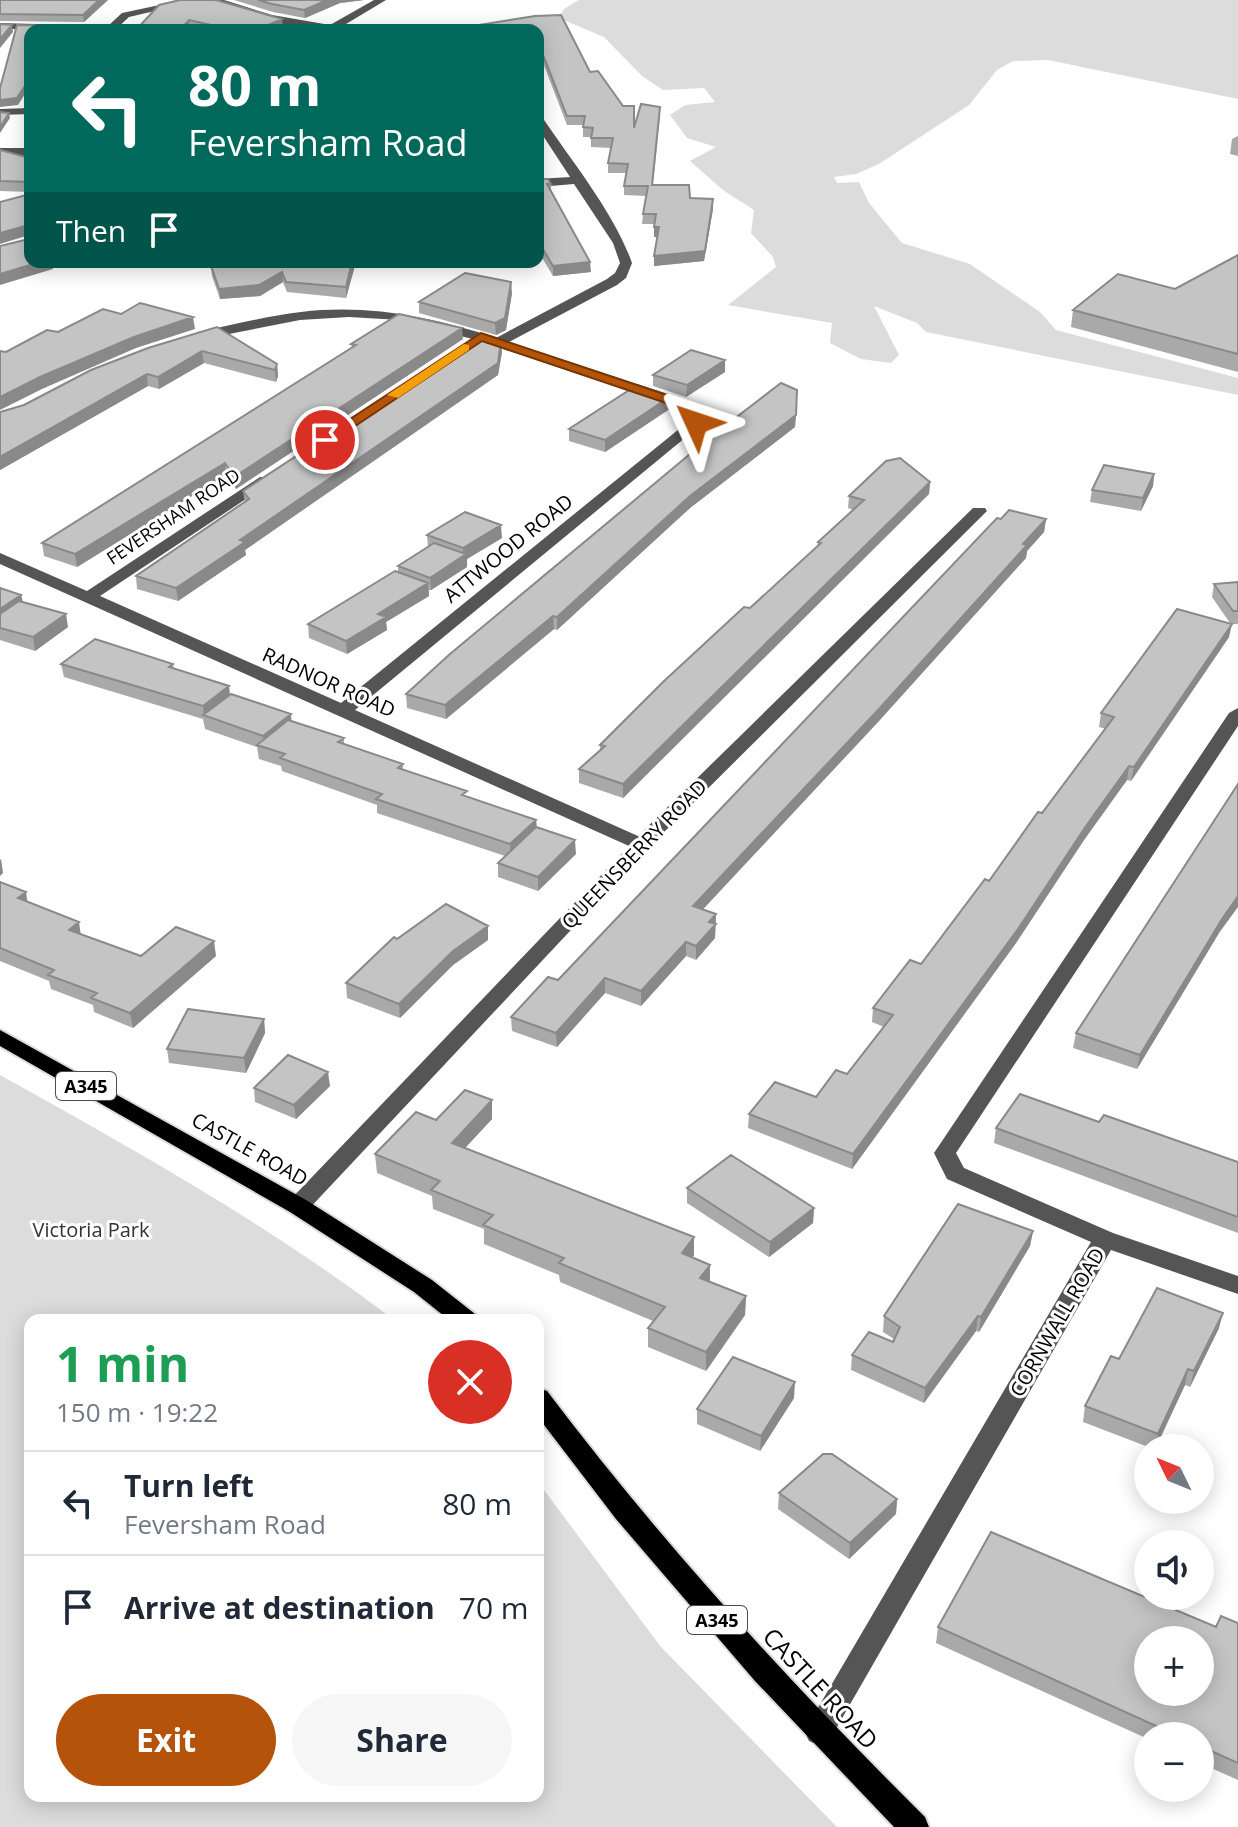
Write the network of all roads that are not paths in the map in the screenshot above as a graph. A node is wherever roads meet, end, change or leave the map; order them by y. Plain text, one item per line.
1 (197, 0) edge
2 (214, 0) edge
3 (381, 0) edge
4 (116, 24) edge
5 (308, 24) edge
6 (344, 24) edge
7 (0, 26) edge
8 (24, 27) edge
9 (24, 111) edge
10 (0, 112) edge
11 (544, 128) edge
12 (0, 152) edge
13 (24, 152) edge
14 (579, 180) junction
15 (544, 183) edge
16 (179, 341) edge
17 (498, 342) junction
18 (276, 473) edge
19 (979, 511) dead end
20 (0, 558) edge
21 (88, 597) junction
22 (341, 712) junction
23 (1238, 713) edge
24 (641, 844) junction
25 (0, 1037) edge
26 (298, 1206) junction
27 (1105, 1239) junction
28 (1238, 1285) edge
29 (458, 1314) edge
30 (544, 1406) edge
31 (819, 1732) junction
32 (914, 1827) edge

1 - 4 street
2 - 5 street
3 - 6 street
7 - 8 street
9 - 10 street
11 - 14 street
12 - 13 street
14 - 15 street
14 - 17 street
16 - 17 street
17 - 22 street, ATTWOOD ROAD
18 - 21 street, FEVERSHAM ROAD
19 - 24 street, QUEENSBERRY ROAD
20 - 21 street, RADNOR ROAD
21 - 22 street, RADNOR ROAD
22 - 24 street, RADNOR ROAD
23 - 27 street, CORNWALL ROAD
24 - 26 street, QUEENSBERRY ROAD
25 - 26 main road, CASTLE ROAD / A345
26 - 29 main road, CASTLE ROAD / A345
27 - 28 street
27 - 31 street, CORNWALL ROAD
30 - 31 main road, CASTLE ROAD / A345
31 - 32 main road, CASTLE ROAD / A345

